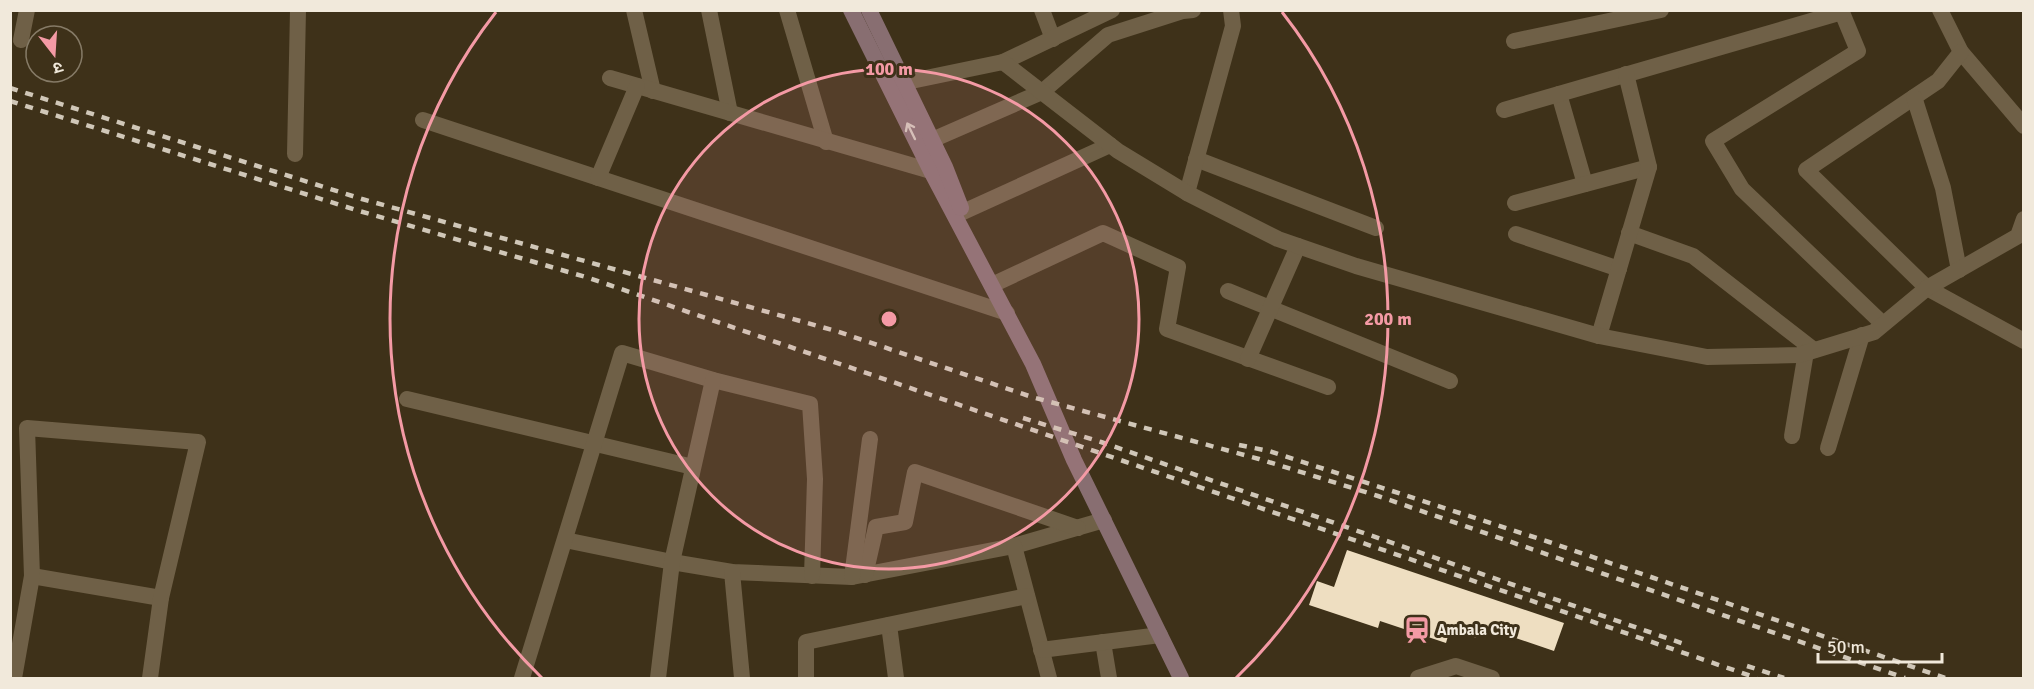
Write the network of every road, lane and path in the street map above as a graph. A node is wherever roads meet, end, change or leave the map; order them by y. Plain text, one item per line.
1 (27, 10) edge
2 (298, 10) edge
3 (634, 10) edge
4 (709, 10) edge
5 (787, 10) edge
6 (851, 10) edge
7 (869, 10) edge
8 (1042, 10) edge
9 (1112, 10) edge
10 (1193, 10) edge
11 (1231, 10) edge
12 (1661, 10) edge
13 (1940, 10) edge
14 (1842, 11) edge
15 (1053, 39) junction
16 (21, 40) dead end
17 (1514, 41) dead end
18 (1961, 52) junction
19 (1003, 62) junction
20 (1626, 74) junction
21 (610, 78) dead end
22 (896, 84) junction
23 (645, 88) junction
24 (1042, 92) junction
25 (1559, 94) junction
26 (1914, 97) junction
27 (1504, 110) dead end
28 (730, 113) junction
29 (423, 120) dead end
30 (2024, 126) edge
31 (932, 140) junction
32 (826, 142) junction
33 (1110, 145) junction
34 (295, 154) dead end
35 (1196, 159) junction
36 (1649, 167) junction
37 (931, 171) junction
38 (598, 178) junction
39 (1585, 184) junction
40 (1187, 193) junction
41 (1515, 203) dead end
42 (963, 212) junction
43 (2024, 219) edge
44 (1376, 228) dead end
45 (1629, 233) junction
46 (1516, 234) dead end
47 (1298, 246) junction
48 (1619, 268) junction
49 (1959, 270) junction
50 (989, 280) junction
51 (1927, 288) junction
52 (1228, 291) dead end
53 (1270, 308) junction
54 (1006, 313) junction
55 (1883, 324) junction
56 (1862, 335) junction
57 (1599, 336) junction
58 (2024, 341) edge
59 (1810, 351) junction
60 (1248, 359) junction
61 (713, 380) junction
62 (1450, 381) dead end
63 (1328, 387) dead end
64 (407, 399) dead end
65 (1792, 436) dead end
66 (870, 439) dead end
67 (595, 443) junction
68 (1828, 448) dead end
69 (693, 467) junction
70 (1104, 520) junction
71 (1078, 528) junction
72 (565, 540) junction
73 (1014, 546) junction
74 (672, 562) junction
75 (732, 572) junction
76 (32, 576) junction
77 (812, 576) junction
78 (859, 576) junction
79 (1027, 596) junction
80 (161, 598) junction
81 (889, 625) junction
82 (1160, 635) junction
83 (1103, 642) junction
84 (1041, 650) junction
85 (1454, 672) edge
86 (14, 678) edge
87 (150, 678) edge
88 (522, 678) edge
89 (664, 678) edge
90 (742, 678) edge
91 (806, 678) edge
92 (896, 678) edge
93 (1049, 678) edge
94 (1109, 678) edge
95 (1181, 678) edge
96 (1418, 678) edge
97 (1492, 678) edge

1 - 16 street
2 - 34 street
3 - 23 street
4 - 28 street
5 - 32 street
6 - 22 main road
7 - 22 main road
8 - 15 street
9 - 15 street
10 - 24 street
11 - 35 street
12 - 17 street
13 - 18 street
14 - 20 street
14 - 55 street
15 - 19 street
18 - 26 street
18 - 30 street
19 - 22 street
19 - 24 street
20 - 25 street
20 - 36 street
21 - 23 street
22 - 31 main road
37 -> 22 main road
23 - 28 street
23 - 38 street
24 - 31 street
24 - 33 street
25 - 27 street
25 - 39 street
26 - 49 street
26 - 51 street
28 - 32 street
29 - 38 street
31 - 42 main road
32 - 37 street
33 - 40 street
33 - 42 street
35 - 40 street
35 - 44 street
36 - 39 street
36 - 45 street
37 - 50 main road
38 - 54 street
39 - 41 street
40 - 47 street
42 - 50 main road
43 - 49 street
45 - 48 street
45 - 59 street
46 - 48 street
47 - 53 street
47 - 57 street
48 - 57 street
49 - 51 street
50 - 54 main road
50 - 60 street
51 - 55 street
51 - 58 street
52 - 53 street
53 - 60 street
53 - 62 street
54 - 70 main road
55 - 56 street
56 - 59 street
56 - 68 street
57 - 59 street
59 - 65 street
60 - 63 street
61 - 67 street
61 - 69 street
61 - 77 street
64 - 67 street
66 - 78 street
67 - 69 street
67 - 72 street
69 - 74 street
70 - 71 street
70 - 82 main road
71 - 73 street
71 - 78 street
72 - 74 street
72 - 88 street
73 - 78 street
73 - 79 street
74 - 75 street
74 - 89 street
75 - 77 street
75 - 90 street
76 - 80 street
76 - 80 street
76 - 86 street
77 - 78 street
79 - 81 street
79 - 84 street
80 - 87 street
81 - 91 street
81 - 92 street
82 - 83 street
82 - 95 main road
83 - 84 street
83 - 94 street
84 - 93 street
85 - 96 street
85 - 97 street

